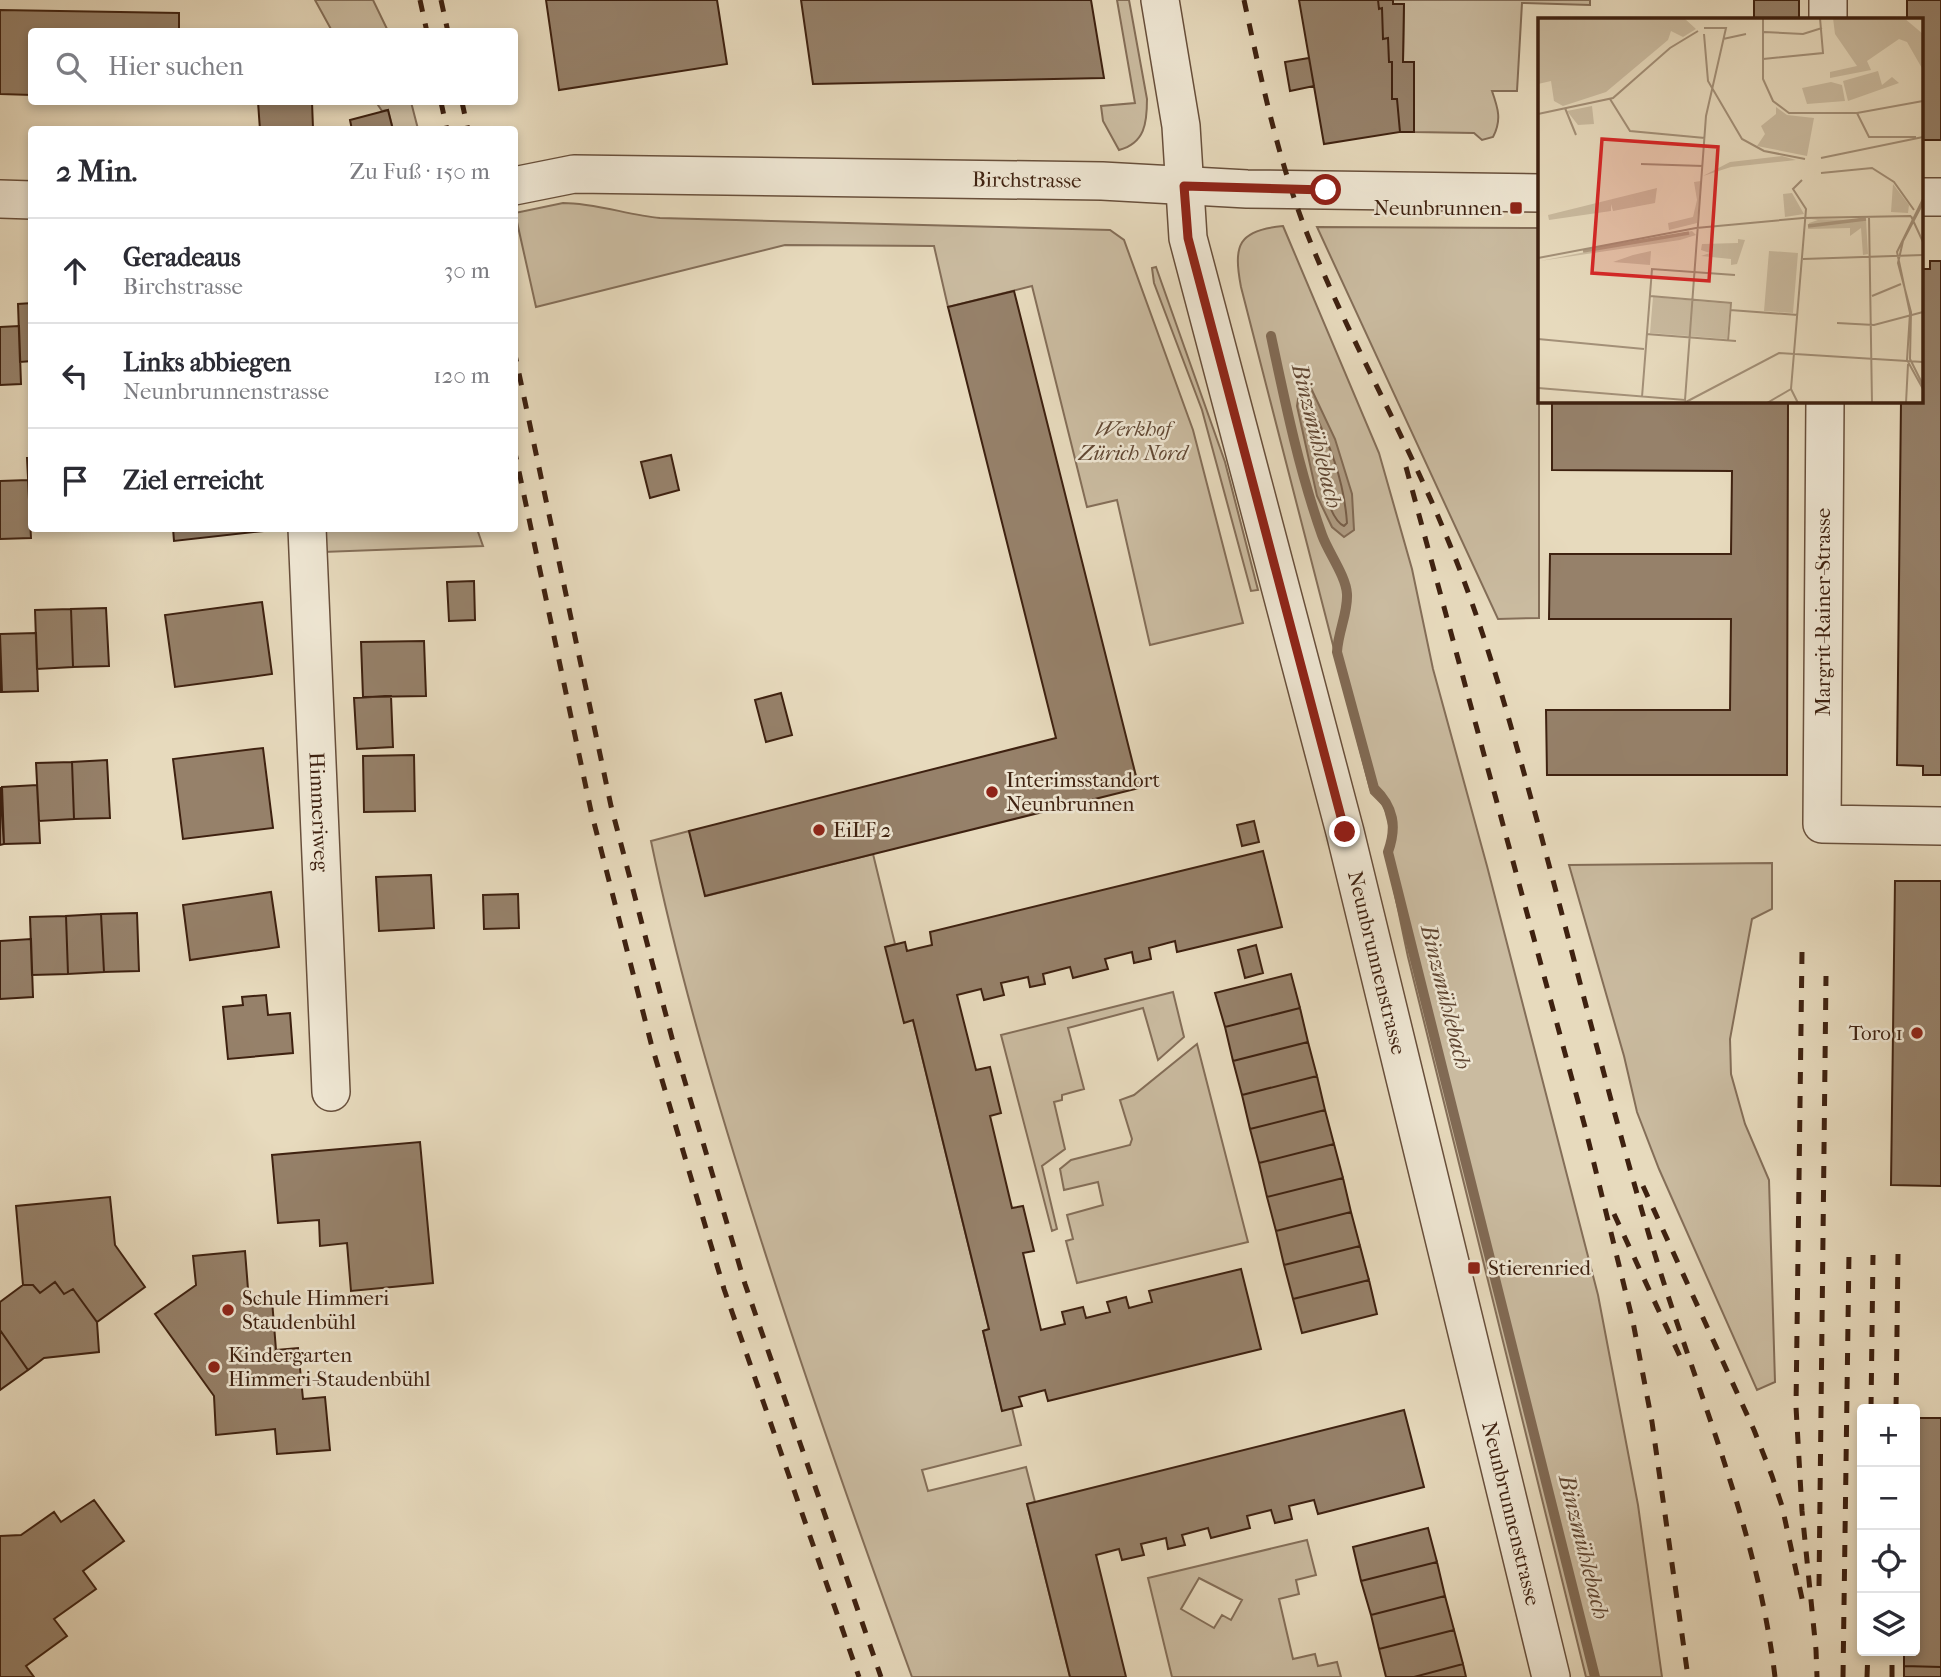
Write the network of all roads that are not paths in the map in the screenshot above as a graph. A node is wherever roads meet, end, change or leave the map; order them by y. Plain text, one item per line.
1 (1160, 0) edge
2 (1828, 0) edge
3 (1828, 18) edge
4 (518, 185) edge
5 (1184, 186) junction
6 (1538, 192) edge
7 (0, 200) edge
8 (28, 200) edge
9 (1825, 402) edge
10 (307, 532) edge
11 (1941, 826) edge
12 (331, 1092) dead end
13 (1551, 1677) edge

1 - 5 street, Neunbrunnenstrasse
2 - 3 street
4 - 5 street, Birchstrasse
5 - 6 street, Birchstrasse
5 - 13 street, Neunbrunnenstrasse
7 - 8 street
9 - 11 street, Margrit-Rainer-Strasse
10 - 12 street, Himmeriweg

